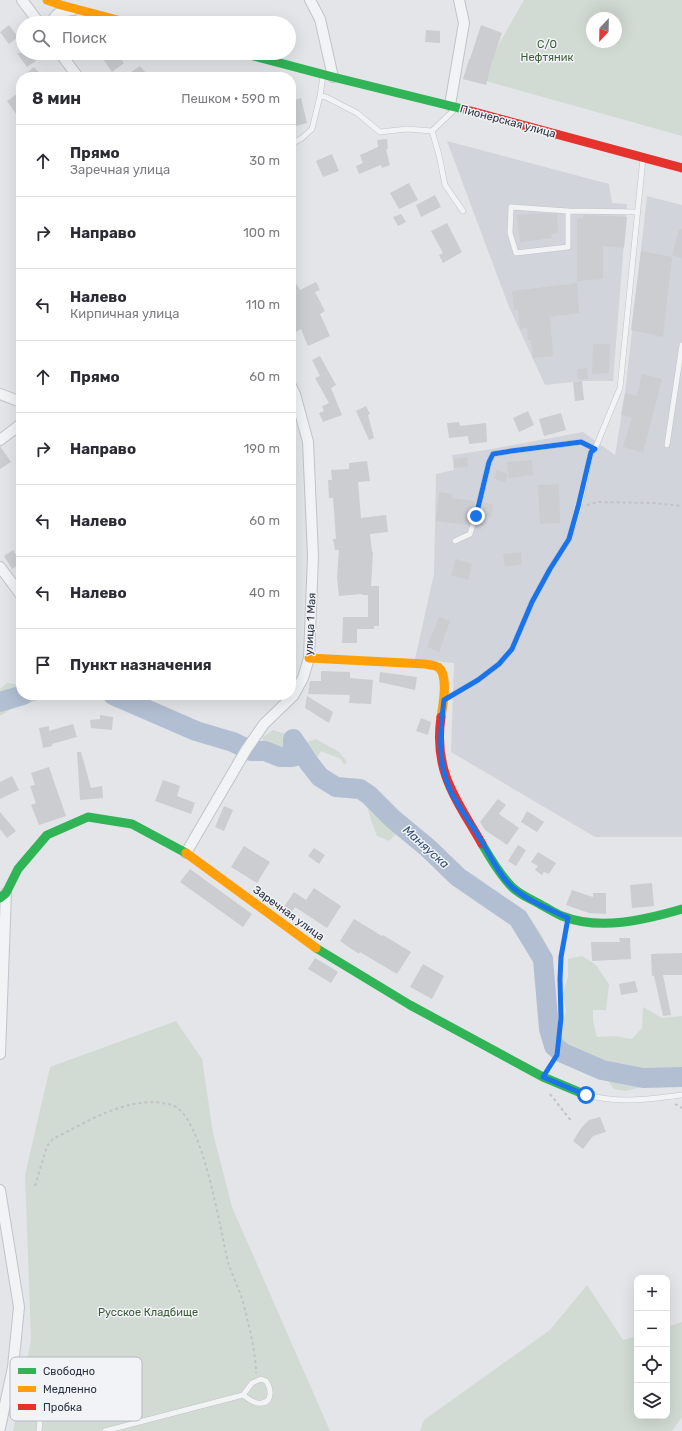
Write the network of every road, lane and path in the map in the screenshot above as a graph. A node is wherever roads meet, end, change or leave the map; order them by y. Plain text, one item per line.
1 (22, 0) edge
2 (47, 0) edge
3 (310, 0) edge
4 (459, 0) edge
5 (79, 10) junction
6 (33, 16) edge
7 (55, 16) edge
8 (102, 16) edge
9 (65, 60) edge
10 (268, 60) edge
11 (74, 72) edge
12 (328, 76) junction
13 (320, 96) junction
14 (453, 106) junction
15 (432, 131) junction
16 (296, 141) edge
17 (643, 157) junction
18 (682, 168) edge
19 (464, 211) dead end
20 (568, 211) junction
21 (637, 212) junction
22 (682, 345) edge
23 (0, 394) edge
24 (296, 398) edge
25 (16, 400) edge
26 (16, 428) edge
27 (0, 440) edge
28 (667, 445) dead end
29 (595, 449) junction
30 (682, 506) edge
31 (578, 507) junction
32 (455, 541) dead end
33 (0, 567) edge
34 (16, 588) edge
35 (309, 658) junction
36 (296, 691) edge
37 (289, 700) edge
38 (444, 700) junction
39 (186, 852) junction
40 (3, 895) edge
41 (682, 909) edge
42 (568, 918) junction
43 (0, 1054) edge
44 (543, 1077) junction
45 (586, 1095) joint
46 (682, 1095) edge
47 (572, 1122) dead end
48 (35, 1186) dead end
49 (0, 1190) edge
50 (14, 1357) edge
51 (256, 1380) junction
52 (10, 1381) edge
53 (243, 1395) junction
54 (40, 1421) edge
55 (0, 1428) edge
56 (39, 1431) edge
57 (104, 1431) edge

1 - 6 street
2 - 5 street
3 - 12 street
4 - 14 street
5 - 7 street
5 - 8 street
9 - 11 street
10 - 12 street, Пионерская улица
12 - 13 lane
12 - 14 street, Пионерская улица
13 - 15 lane
13 - 16 lane
14 - 15 lane
14 - 17 street, Пионерская улица
15 - 19 lane
17 - 18 street, Пионерская улица
17 - 21 lane
20 - 20 lane
20 - 21 lane
21 - 29 lane
22 - 28 lane
23 - 25 street
24 - 35 street, улица 1 Мая
26 - 27 street
29 - 31 lane
29 - 32 lane
30 - 31 path
31 - 38 lane
33 - 34 street
35 - 36 street, улица 1 Мая
35 - 38 street
37 - 39 street, улица 1 Мая
38 - 42 street
39 - 40 street, Заречная улица
39 - 44 street, Заречная улица
40 - 43 street
41 - 42 street
42 - 44 path
44 - 45 street, Заречная улица
44 - 47 path
45 - 46 lane
48 - 51 path
49 - 50 street
51 - 53 lane
51 - 53 lane
52 - 55 street
53 - 57 lane
54 - 56 lane

